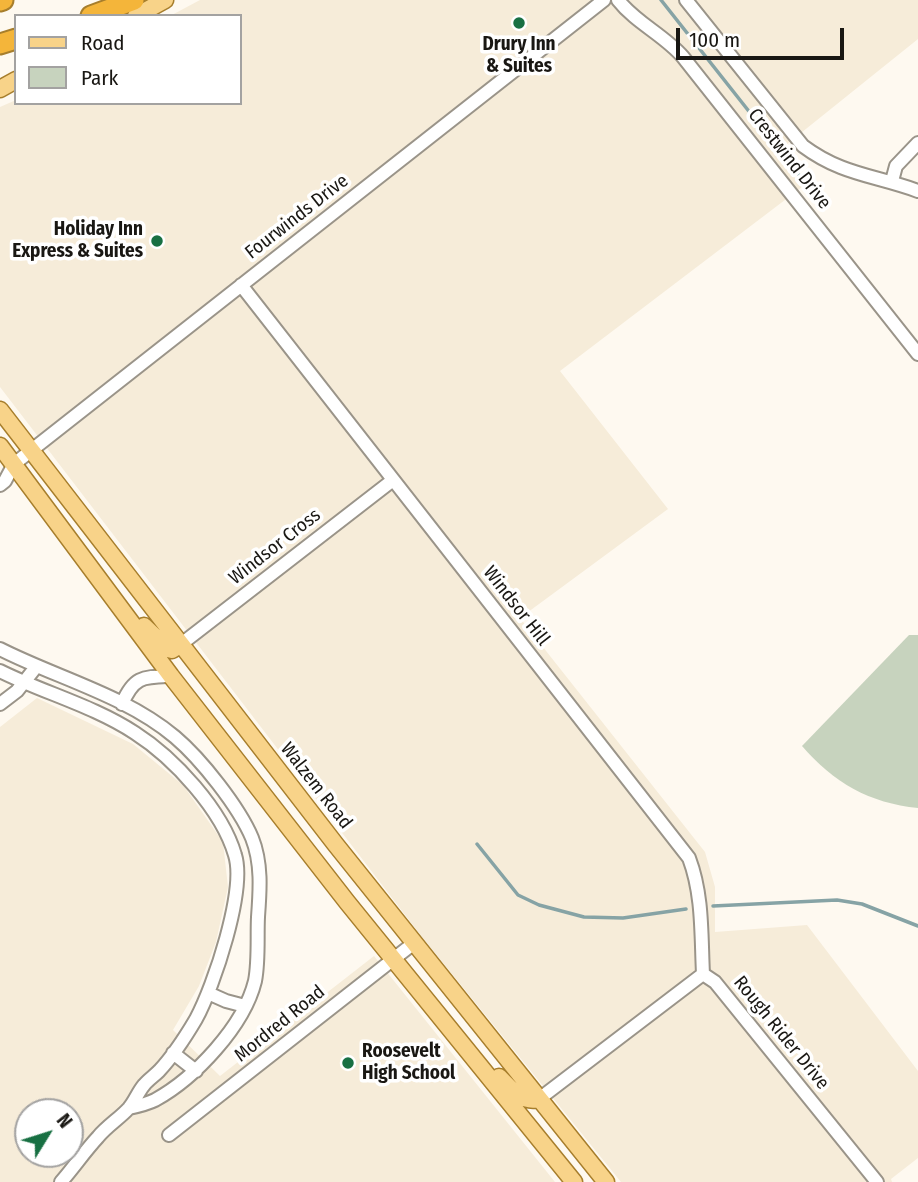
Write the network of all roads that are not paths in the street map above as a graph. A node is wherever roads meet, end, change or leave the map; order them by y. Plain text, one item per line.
1 (134, 0) edge
2 (165, 0) edge
3 (604, 0) edge
4 (618, 0) edge
5 (686, 0) edge
6 (96, 14) edge
7 (140, 14) edge
8 (918, 143) edge
9 (892, 181) junction
10 (918, 191) edge
11 (241, 285) junction
12 (918, 354) edge
13 (0, 410) edge
14 (0, 446) edge
15 (31, 451) junction
16 (7, 464) edge
17 (393, 480) junction
18 (0, 485) edge
19 (105, 587) junction
20 (180, 645) junction
21 (0, 649) edge
22 (36, 667) junction
23 (0, 671) edge
24 (171, 676) junction
25 (24, 683) junction
26 (0, 704) edge
27 (122, 704) junction
28 (414, 943) junction
29 (392, 960) junction
30 (703, 974) junction
31 (208, 993) junction
32 (245, 1006) junction
33 (461, 1043) junction
34 (173, 1053) junction
35 (196, 1071) junction
36 (539, 1099) junction
37 (129, 1108) junction
38 (169, 1135) dead end
39 (61, 1182) edge
40 (574, 1182) edge
41 (606, 1182) edge
42 (877, 1182) edge

1 - 6 highway
2 - 7 main road
3 - 11 street, Fourwinds Drive
4 - 12 street, Crestwind Drive
5 - 9 street
8 - 9 street
9 - 10 street
11 - 15 street, Fourwinds Drive
11 - 17 street, Windsor Hill
13 - 15 main road, Walzem Road
14 - 16 main road
15 - 16 street, Fourwinds Drive
15 - 20 main road, Walzem Road
16 - 18 street, Fourwinds Drive
16 - 19 main road
17 - 20 street, Windsor Cross
17 - 30 street, Windsor Hill
19 - 20 main road
19 - 24 main road
20 - 28 main road, Walzem Road
21 - 22 street
22 - 25 street
22 - 27 street
23 - 25 street
24 - 27 street
24 - 29 main road
25 - 26 street
25 - 31 street
27 - 32 street
28 - 29 street, Mordred Road
28 - 36 main road, Walzem Road
29 - 33 main road
29 - 38 street, Mordred Road
30 - 36 street, Rough Rider Drive
30 - 42 street, Rough Rider Drive
31 - 32 street
31 - 34 street
32 - 35 street
33 - 36 main road
33 - 40 main road
34 - 35 street
34 - 37 street
35 - 37 street
36 - 41 main road, Walzem Road
37 - 39 street

